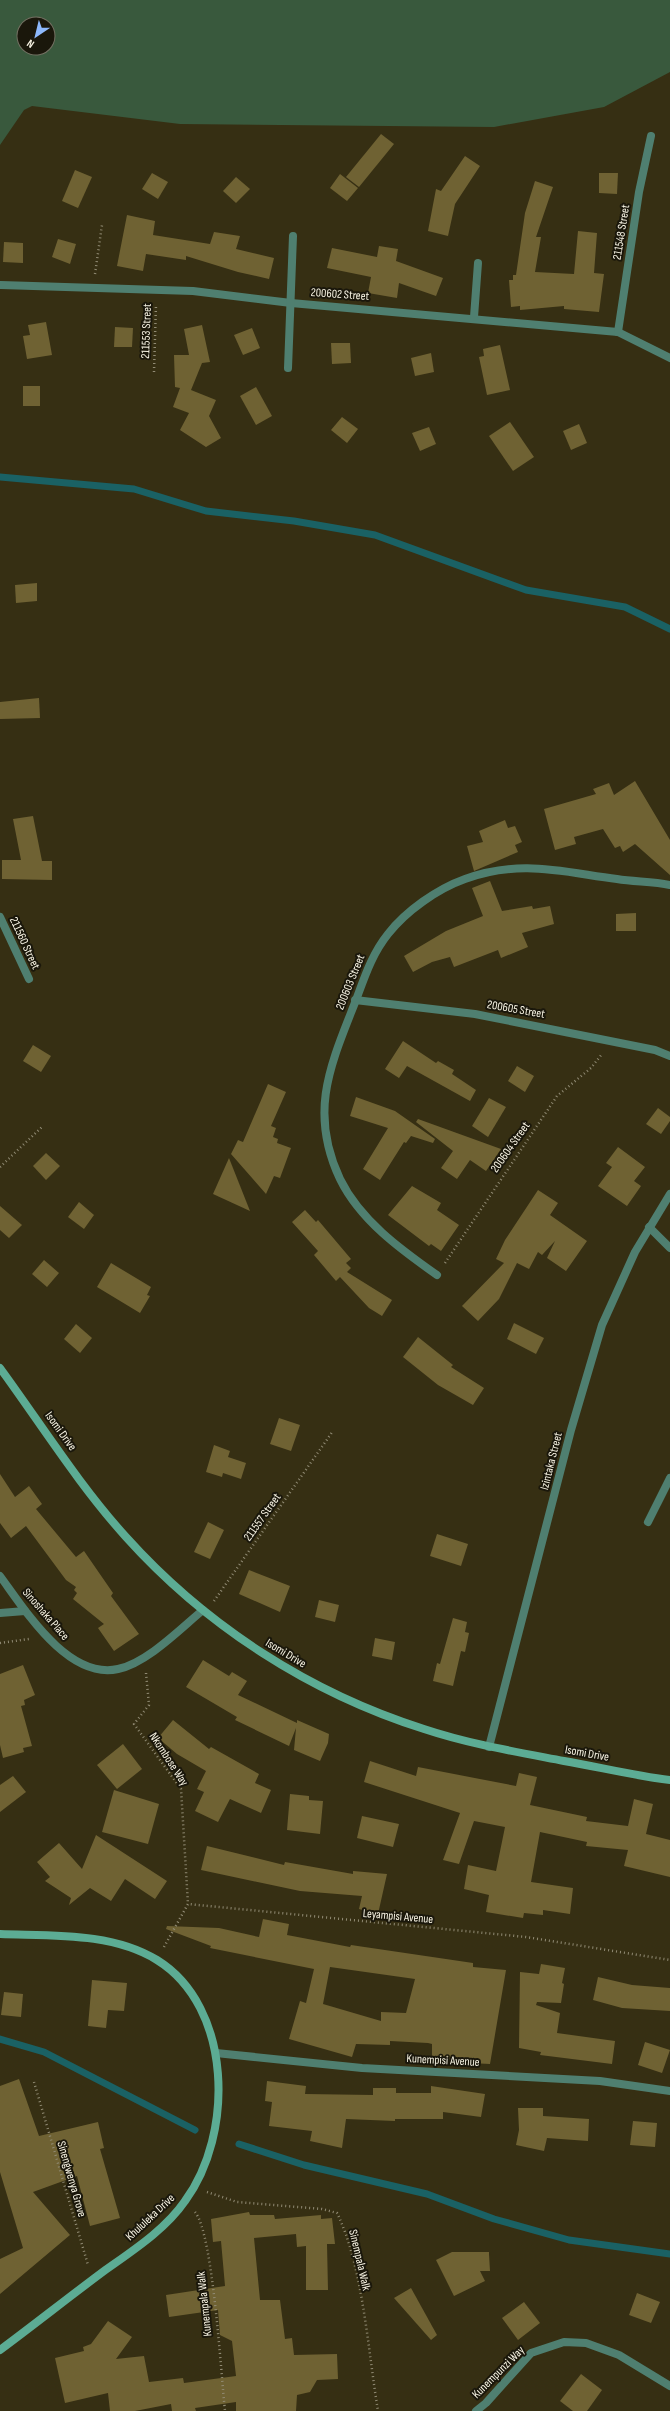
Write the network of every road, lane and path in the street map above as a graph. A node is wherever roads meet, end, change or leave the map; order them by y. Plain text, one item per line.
1 (651, 136) dead end
2 (102, 225) dead end
3 (293, 236) dead end
4 (478, 263) dead end
5 (1, 285) dead end
6 (93, 288) junction
7 (156, 290) junction
8 (291, 303) junction
9 (474, 318) junction
10 (618, 332) junction
11 (670, 358) edge
12 (288, 368) dead end
13 (154, 372) dead end
14 (670, 885) edge
15 (0, 917) edge
16 (29, 979) dead end
17 (355, 1000) junction
18 (612, 1041) junction
19 (670, 1056) edge
20 (42, 1127) dead end
21 (0, 1168) edge
22 (670, 1194) edge
23 (649, 1227) junction
24 (670, 1248) edge
25 (437, 1275) joint
26 (0, 1368) edge
27 (333, 1431) dead end
28 (670, 1478) edge
29 (648, 1522) dead end
30 (0, 1576) edge
31 (203, 1610) junction
32 (25, 1611) junction
33 (0, 1613) edge
34 (48, 1637) junction
35 (0, 1644) edge
36 (145, 1657) junction
37 (489, 1747) junction
38 (670, 1780) edge
39 (188, 1904) junction
40 (0, 1934) edge
41 (158, 1960) junction
42 (670, 1960) edge
43 (216, 2053) junction
44 (34, 2082) dead end
45 (670, 2091) edge
46 (193, 2187) junction
47 (185, 2202) junction
48 (92, 2280) junction
49 (0, 2350) edge
50 (670, 2386) edge
51 (225, 2411) edge
52 (378, 2411) edge
53 (476, 2411) edge

1 - 10 street, 211548 Street
2 - 6 path
3 - 8 street
4 - 9 street
5 - 6 street, 200602 Street
6 - 7 street, 200602 Street
7 - 8 street, 200602 Street
7 - 13 path, 211553 Street
8 - 9 street, 200602 Street
8 - 12 street
9 - 10 street, 200602 Street
10 - 11 street, 200602 Street
14 - 17 street, 200603 Street
15 - 16 street, 211560 Street
17 - 18 street, 200605 Street
17 - 25 street, 200603 Street
18 - 19 street, 200605 Street
18 - 25 path, 200604 Street
20 - 21 path
22 - 23 street, Izintaka Street
23 - 24 street
23 - 37 street, Izintaka Street
26 - 31 street, Isomi Drive
27 - 31 path, 211557 Street
28 - 29 street
30 - 32 street, Sinoshaka Place
31 - 36 street, Sinoshaka Place
31 - 37 street, Isomi Drive
32 - 33 street
32 - 34 street, Sinoshaka Place
34 - 35 path
34 - 36 street, Sinoshaka Place
36 - 39 path, Nkombose Way
37 - 38 street, Isomi Drive
39 - 41 path
39 - 42 path, Leyampisi Avenue
40 - 41 street, Khululeka Drive
41 - 43 street, Khululeka Drive
43 - 45 street, Kunempisi Avenue
43 - 46 street, Khululeka Drive
44 - 48 path, Sinengwenya Grove
46 - 47 street, Khululeka Drive
46 - 52 path, Sinempala Walk
47 - 48 street, Khululeka Drive
47 - 51 path, Kunempala Walk
48 - 49 street, Khululeka Drive
50 - 53 street, Kunempunzi Way

